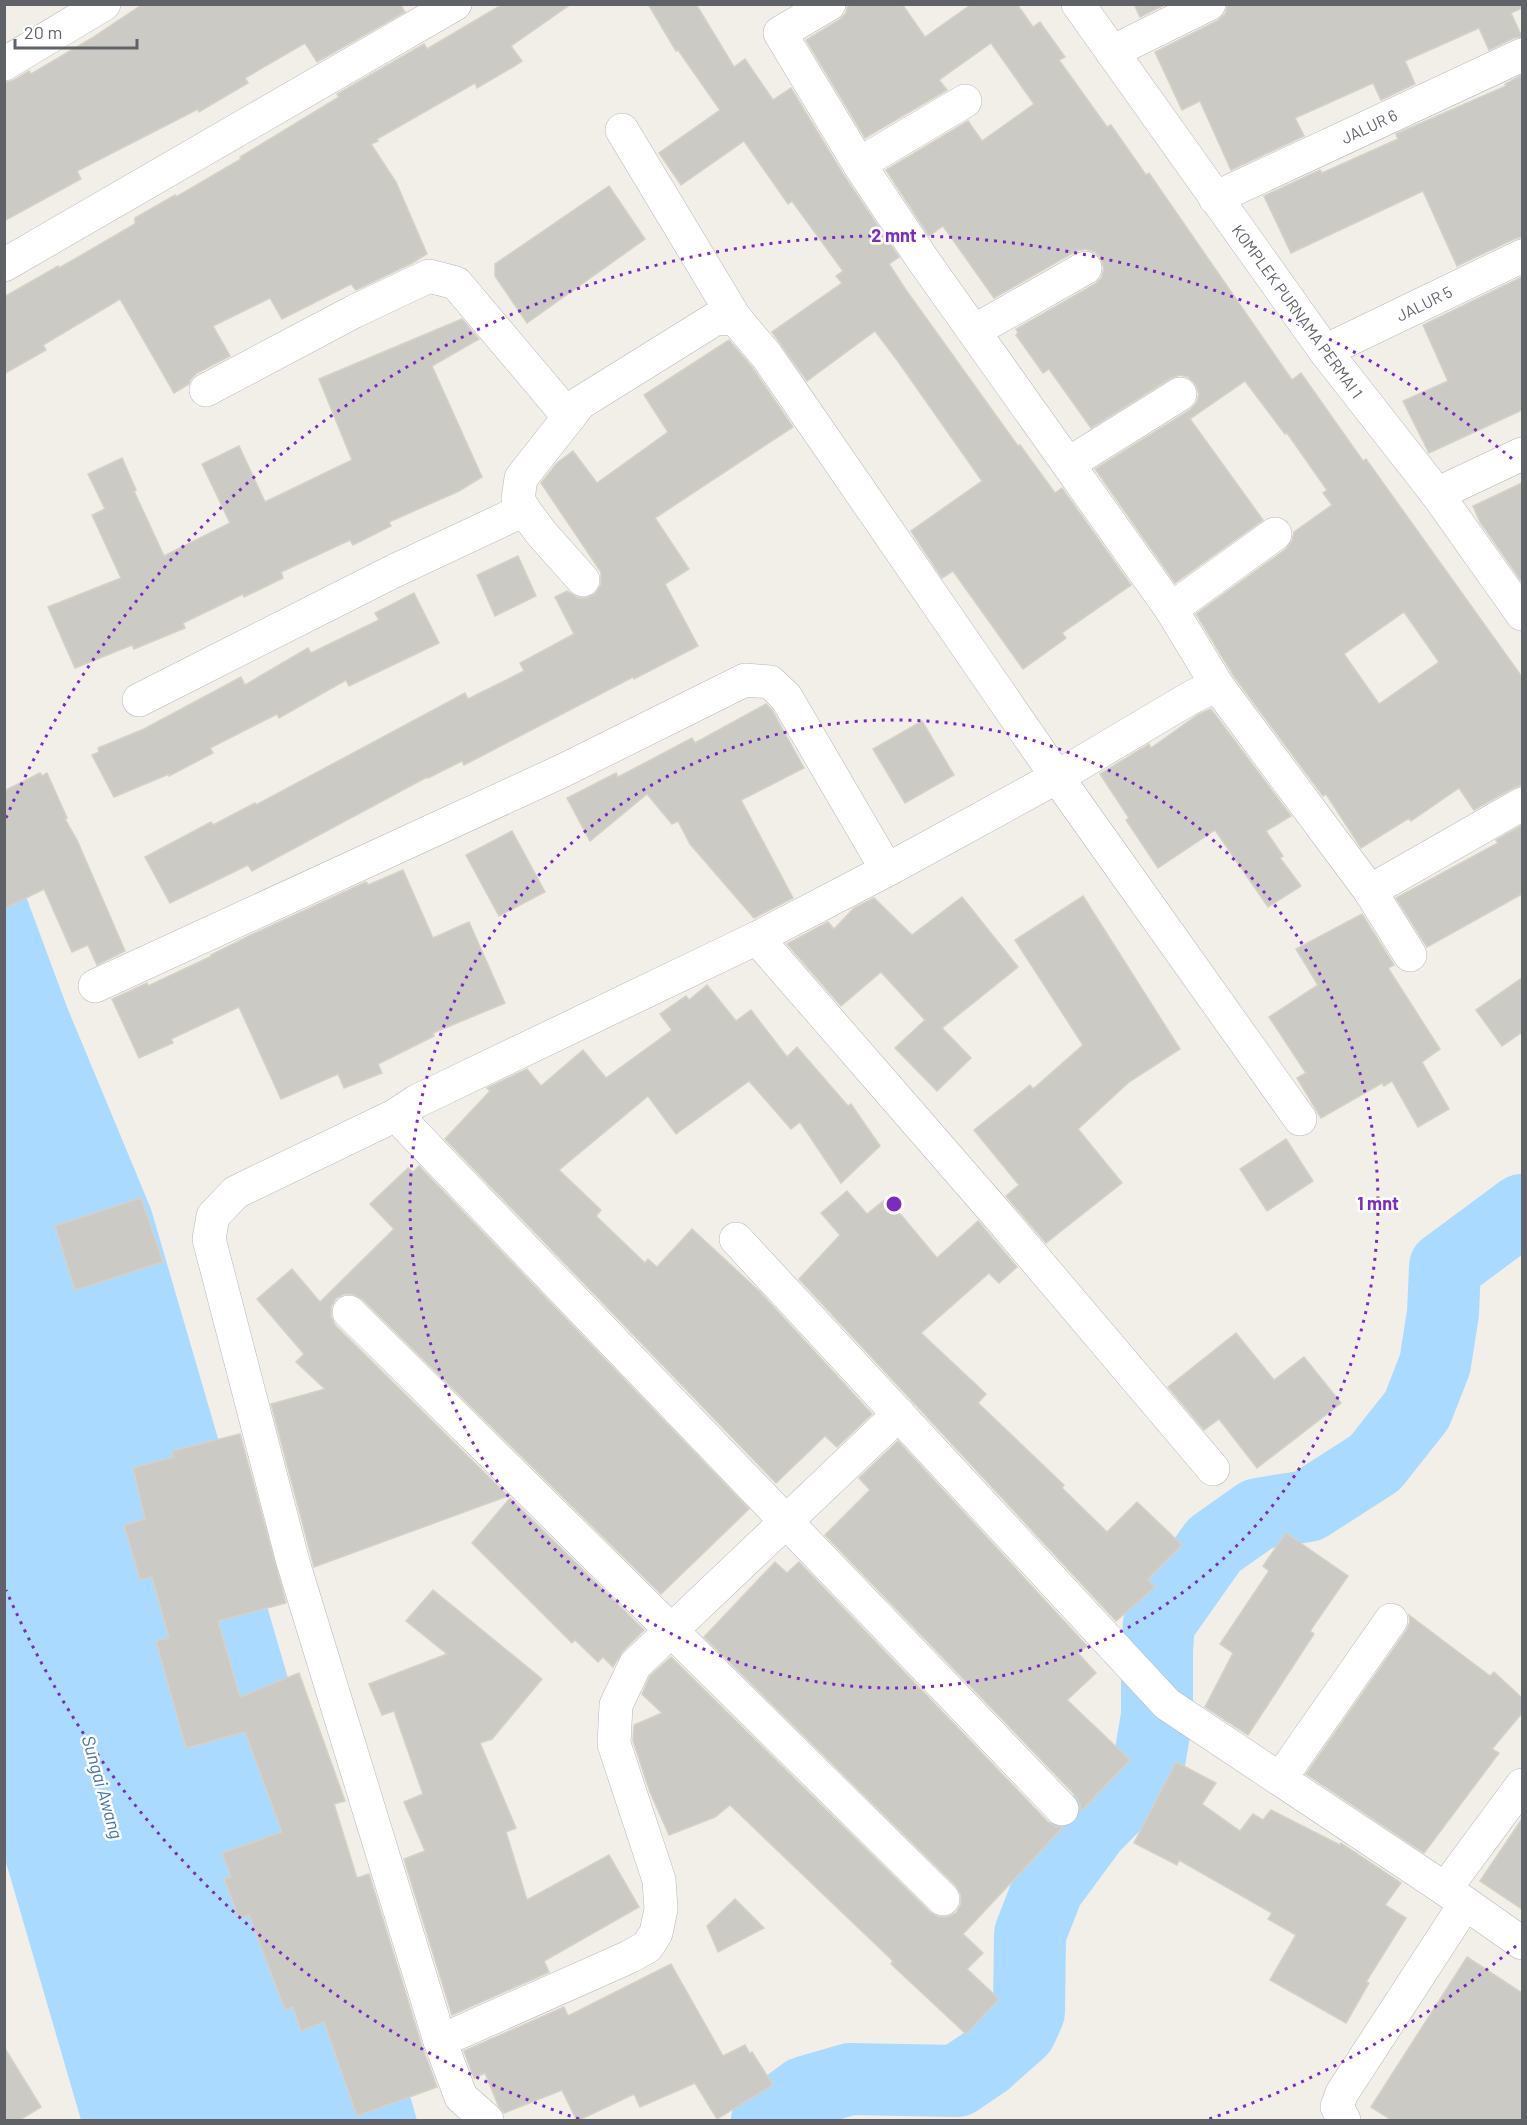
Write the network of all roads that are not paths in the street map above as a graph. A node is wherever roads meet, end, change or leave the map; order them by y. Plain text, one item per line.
1 (104, 4) edge
2 (455, 4) edge
3 (829, 4) edge
4 (1078, 4) edge
5 (1209, 4) edge
6 (1112, 52) junction
7 (1522, 55) edge
8 (4, 64) edge
9 (965, 101) dead end
10 (622, 130) dead end
11 (858, 164) junction
12 (1215, 198) junction
13 (1522, 255) edge
14 (4, 265) edge
15 (1085, 268) dead end
16 (735, 318) junction
17 (974, 331) junction
18 (1325, 351) junction
19 (206, 390) dead end
20 (1180, 394) dead end
21 (569, 417) junction
22 (1522, 454) edge
23 (1068, 464) junction
24 (1437, 494) junction
25 (524, 510) junction
26 (1275, 534) dead end
27 (583, 580) dead end
28 (1171, 609) junction
29 (1522, 614) edge
30 (1217, 685) junction
31 (139, 700) dead end
32 (1057, 777) junction
33 (1522, 804) edge
34 (887, 870) junction
35 (1370, 891) junction
36 (757, 938) junction
37 (1410, 955) dead end
38 (95, 986) dead end
39 (396, 1115) junction
40 (1300, 1119) dead end
41 (736, 1239) dead end
42 (350, 1312) dead end
43 (899, 1414) junction
44 (1214, 1469) dead end
45 (786, 1522) junction
46 (1390, 1620) dead end
47 (670, 1630) junction
48 (1280, 1779) junction
49 (1522, 1785) edge
50 (1062, 1809) dead end
51 (1455, 1896) junction
52 (943, 1899) dead end
53 (1522, 1943) edge
54 (440, 2041) junction
55 (459, 2109) edge
56 (488, 2121) edge
57 (1344, 2121) edge

1 - 8 street
2 - 14 street
3 - 11 street
4 - 6 street, KOMPLEK PURNAMA PERMAI 1
5 - 6 street
6 - 12 street, KOMPLEK PURNAMA PERMAI 1
7 - 12 street, JALUR 6
9 - 11 street
10 - 16 street
11 - 17 street
12 - 18 street, KOMPLEK PURNAMA PERMAI 1
13 - 18 street, JALUR 5
15 - 17 street
16 - 21 street
16 - 32 street
17 - 23 street
18 - 24 street, KOMPLEK PURNAMA PERMAI 1
19 - 21 street
20 - 23 street
21 - 25 street
22 - 24 street
23 - 28 street
24 - 29 street, KOMPLEK PURNAMA PERMAI 1
25 - 27 street
25 - 31 street
26 - 28 street
28 - 30 street
30 - 32 street
30 - 35 street
32 - 34 street
32 - 40 street
33 - 35 street
34 - 36 street
34 - 38 street
35 - 37 street
36 - 39 street
36 - 44 street
39 - 45 street
39 - 54 street
41 - 43 street
42 - 47 street
43 - 45 street
43 - 48 street
45 - 47 street
45 - 50 street
46 - 48 street
47 - 52 street
47 - 54 street
48 - 51 street
49 - 51 street
51 - 53 street
51 - 57 street
54 - 55 street
55 - 56 street

